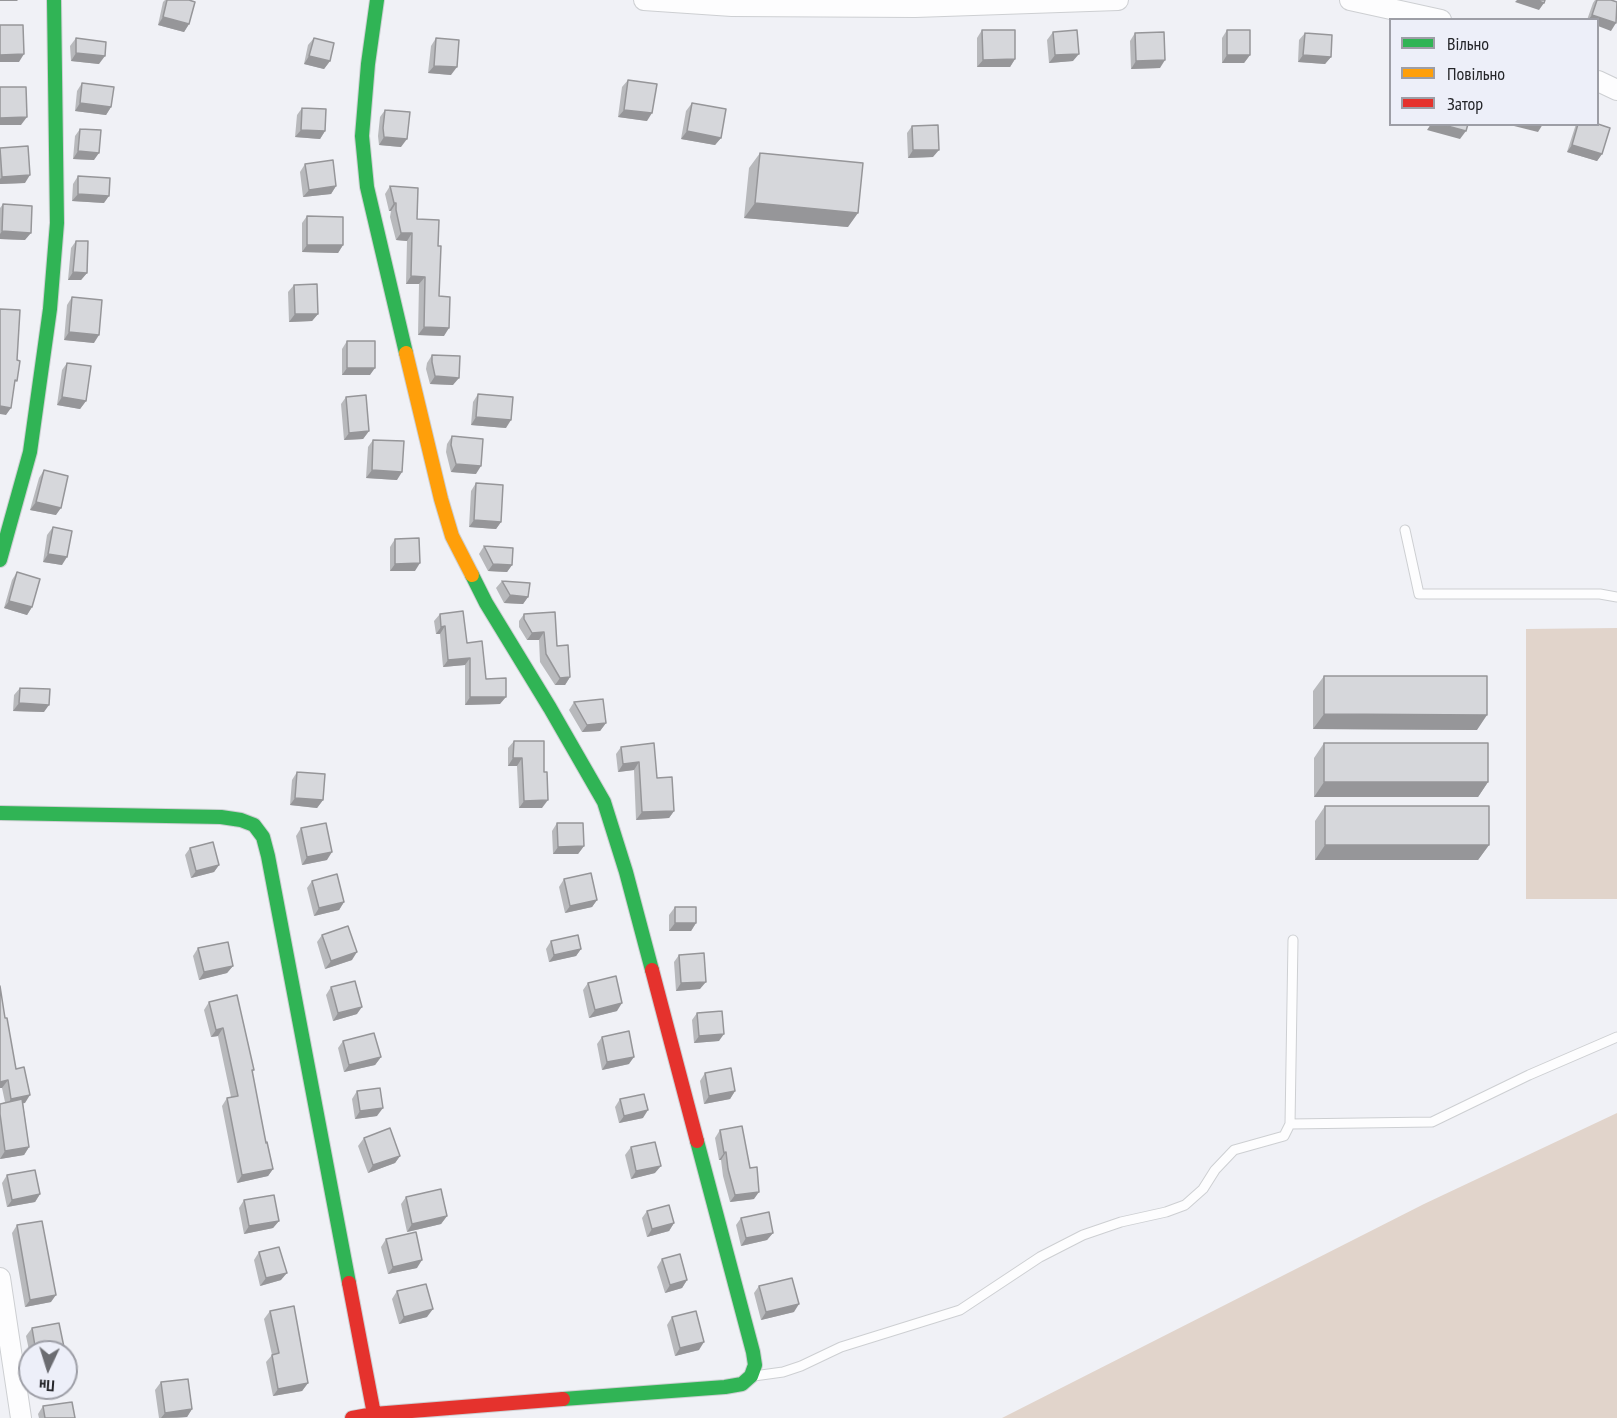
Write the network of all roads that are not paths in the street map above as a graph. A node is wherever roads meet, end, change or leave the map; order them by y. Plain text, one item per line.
1 (54, 0) edge
2 (377, 0) edge
3 (644, 0) edge
4 (1118, 0) edge
5 (1350, 0) edge
6 (912, 3) edge
7 (1432, 18) edge
8 (1599, 81) edge
9 (1617, 90) edge
10 (1405, 530) dead end
11 (0, 560) edge
12 (1617, 597) edge
13 (0, 813) edge
14 (1293, 940) dead end
15 (1617, 1037) edge
16 (1290, 1124) junction
17 (0, 1278) edge
18 (751, 1376) junction
19 (374, 1414) junction
20 (21, 1418) edge
21 (352, 1418) edge

1 - 11 street
2 - 18 street
3 - 6 street
4 - 6 street
5 - 7 street
8 - 9 street
10 - 12 lane
13 - 19 street
14 - 16 lane
15 - 16 lane
16 - 18 lane
17 - 20 street
18 - 19 street
19 - 21 street

